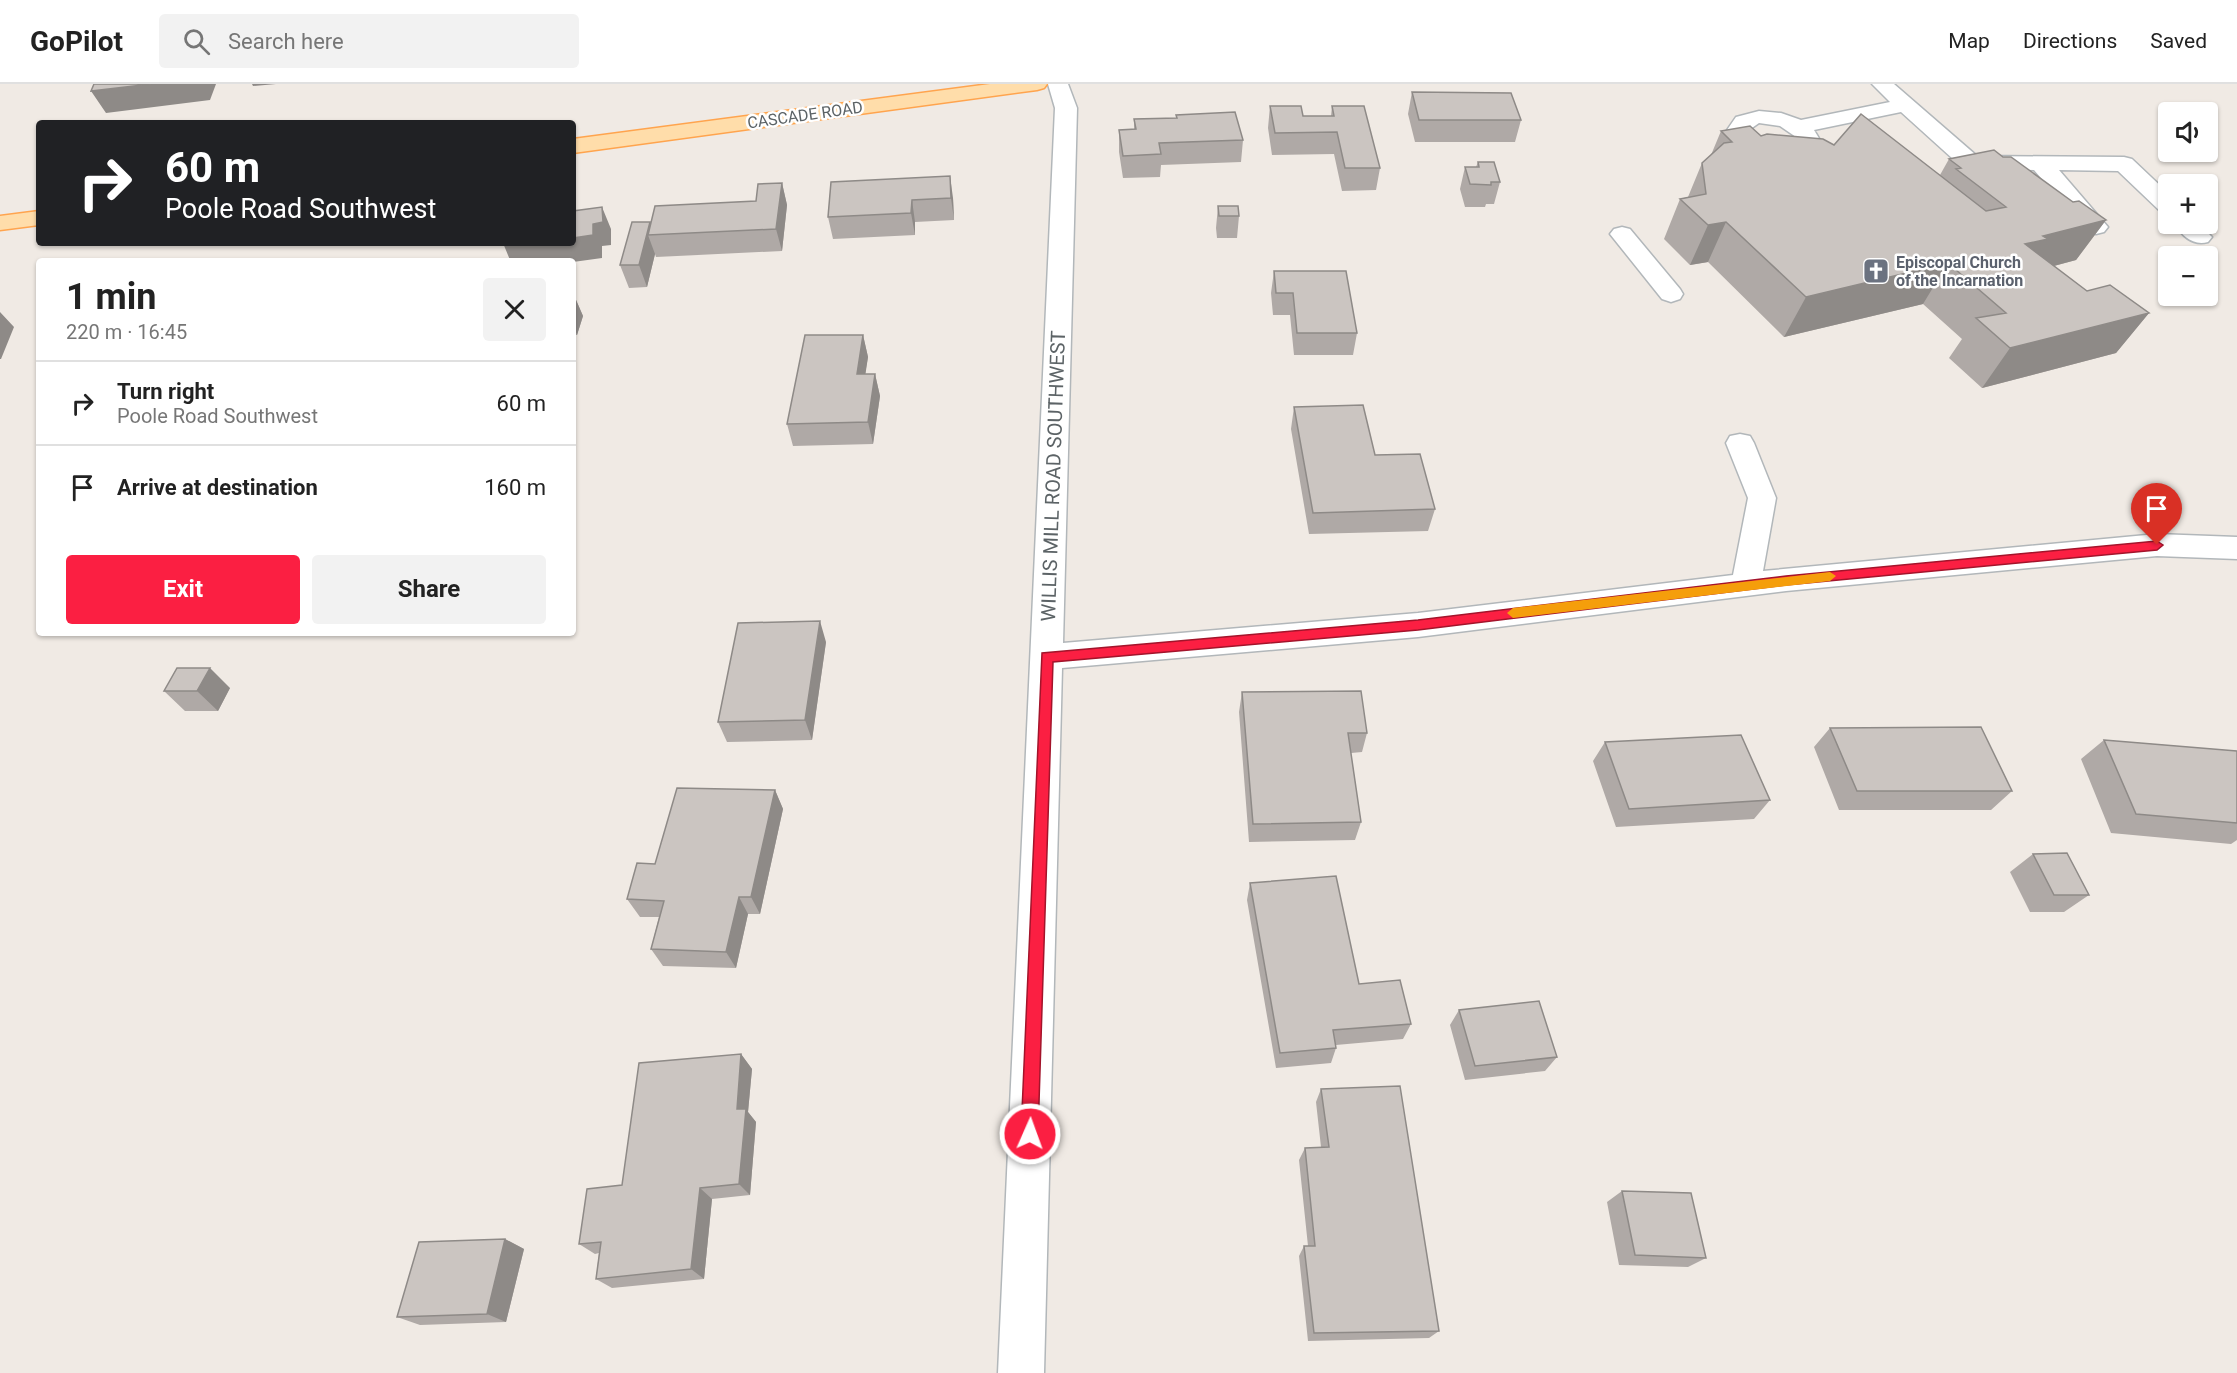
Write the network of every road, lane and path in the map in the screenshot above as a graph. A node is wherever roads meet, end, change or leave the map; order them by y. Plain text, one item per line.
1 (1037, 84) edge
2 (1058, 84) edge
3 (1882, 84) edge
4 (1905, 105) junction
5 (1798, 127) dead end
6 (576, 146) edge
7 (2041, 164) junction
8 (2158, 196) edge
9 (36, 218) edge
10 (0, 223) edge
11 (2096, 227) dead end
12 (1622, 234) dead end
13 (1671, 294) dead end
14 (1740, 443) dead end
15 (2237, 548) edge
16 (1746, 585) junction
17 (1046, 657) junction
18 (1021, 1373) edge

1 - 6 main road, CASCADE ROAD
2 - 17 street, WILLIS MILL ROAD SOUTHWEST
3 - 4 street
4 - 5 street
4 - 7 street
7 - 8 street
7 - 11 street
9 - 10 main road
12 - 13 street
14 - 16 street
15 - 16 street
16 - 17 street
17 - 18 street, WILLIS MILL ROAD SOUTHWEST

